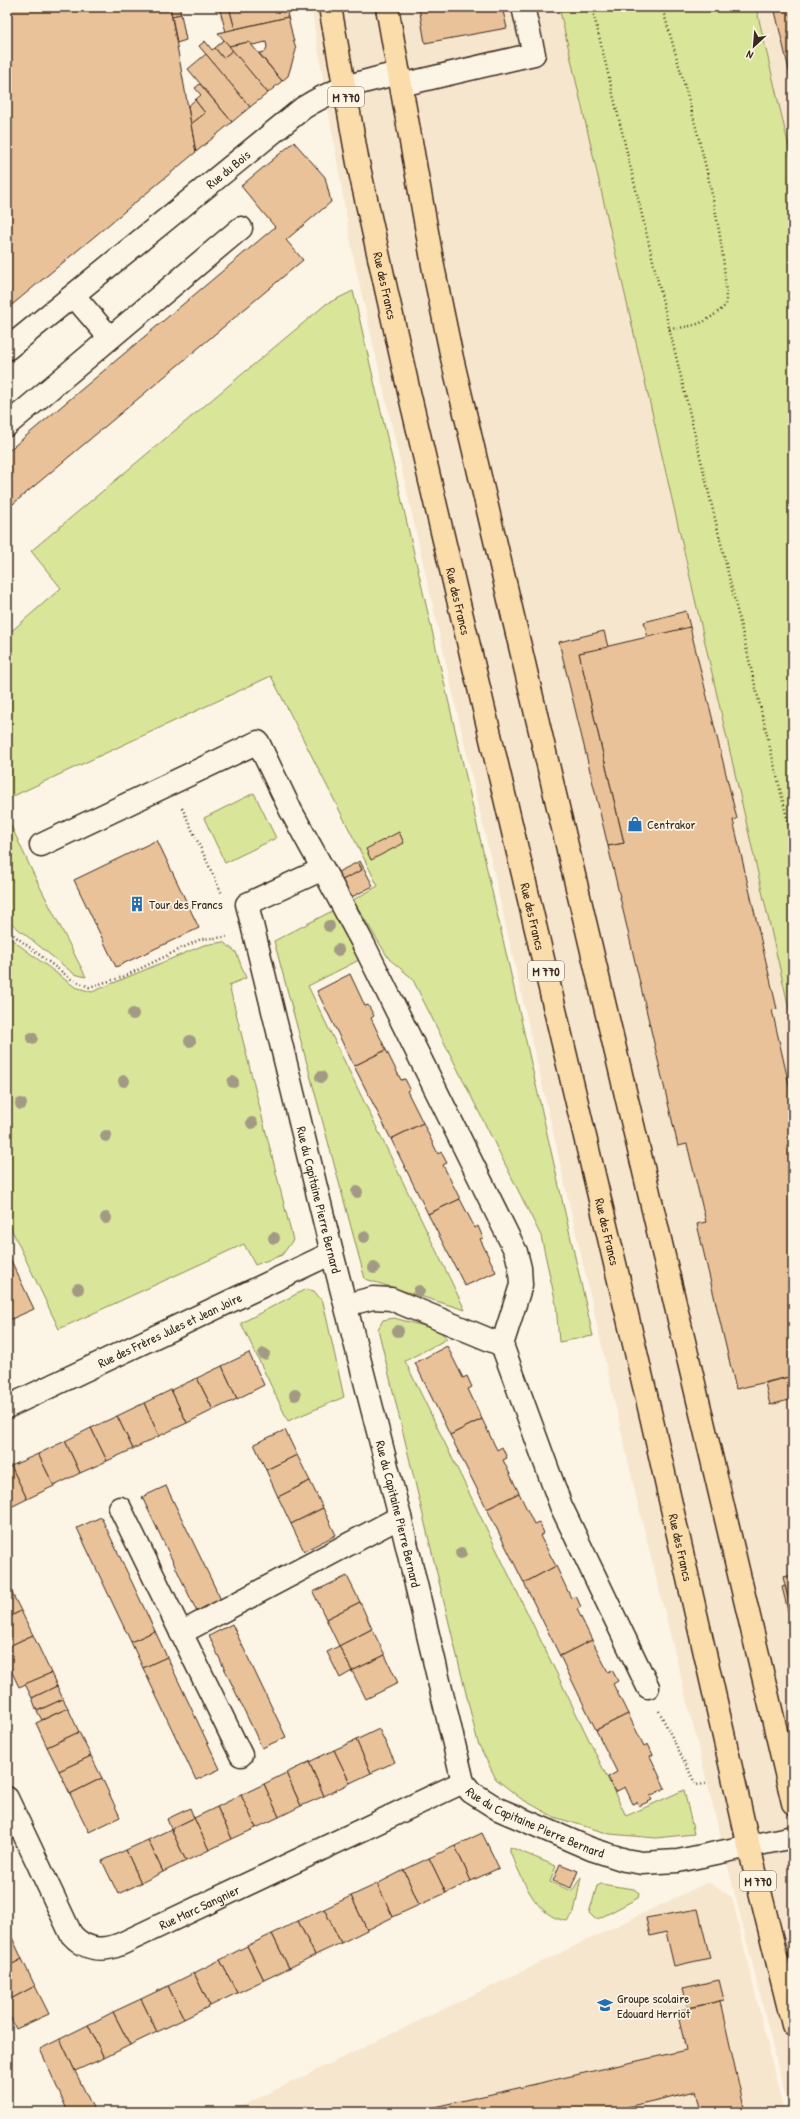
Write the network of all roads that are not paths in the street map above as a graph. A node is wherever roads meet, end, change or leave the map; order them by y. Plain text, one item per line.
1 (330, 7) edge
2 (387, 7) edge
3 (523, 7) edge
4 (400, 79) junction
5 (344, 87) junction
6 (241, 228) dead end
7 (74, 296) junction
8 (110, 338) junction
9 (7, 349) edge
10 (7, 424) edge
11 (41, 845) dead end
12 (323, 869) junction
13 (332, 1253) junction
14 (346, 1305) junction
15 (502, 1345) junction
16 (7, 1407) edge
17 (120, 1508) dead end
18 (400, 1517) junction
19 (181, 1633) junction
20 (648, 1687) dead end
21 (241, 1755) dead end
22 (463, 1782) junction
23 (7, 1798) edge
24 (793, 1803) edge
25 (793, 1837) edge
26 (749, 1847) junction
27 (793, 2025) edge

1 - 5 main road, Rue des Francs / M 770
2 - 4 main road
3 - 4 street, Rue du Bois
4 - 5 street, Rue du Bois
4 - 24 main road
5 - 7 street, Rue du Bois
5 - 26 main road, Rue des Francs / M 770
6 - 8 street
7 - 8 street
7 - 9 street, Rue du Bois
8 - 10 street
11 - 12 street
12 - 13 street, Rue du Capitaine Pierre Bernard
12 - 15 street
13 - 14 street, Rue du Capitaine Pierre Bernard
13 - 16 street, Rue des Frères Jules et Jean Joire
14 - 15 street
14 - 18 street, Rue du Capitaine Pierre Bernard
15 - 20 street
17 - 19 street
18 - 19 street
18 - 22 street, Rue du Capitaine Pierre Bernard
19 - 21 street
22 - 23 street, Rue Marc Sangnier
22 - 26 street, Rue du Capitaine Pierre Bernard
25 - 26 street, Rue du Capitaine Pierre Bernard
26 - 27 main road, M 770

